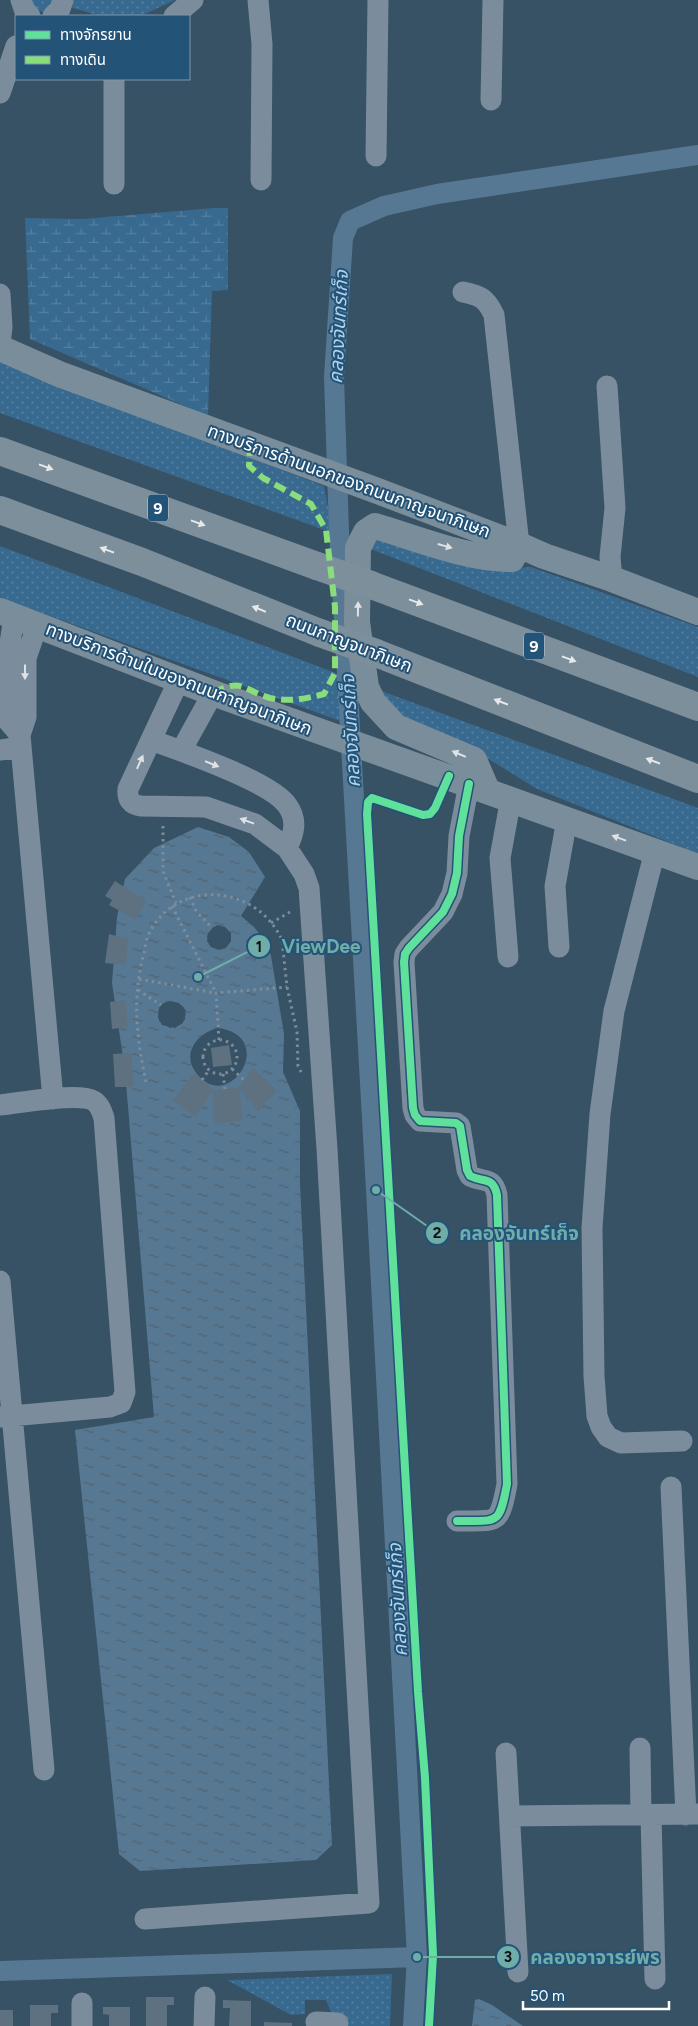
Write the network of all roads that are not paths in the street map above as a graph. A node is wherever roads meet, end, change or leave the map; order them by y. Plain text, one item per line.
1 (194, 0) edge
2 (258, 0) edge
3 (378, 0) edge
4 (493, 0) edge
5 (175, 15) edge
6 (15, 49) edge
7 (114, 80) edge
8 (0, 93) edge
9 (491, 100) dead end
10 (376, 156) dead end
11 (260, 180) dead end
12 (114, 184) dead end
13 (463, 292) dead end
14 (0, 294) edge
15 (0, 344) edge
16 (0, 348) edge
17 (607, 386) dead end
18 (0, 451) edge
19 (0, 510) edge
20 (519, 545) junction
21 (612, 579) junction
22 (698, 612) edge
23 (17, 618) edge
24 (179, 680) junction
25 (213, 693) junction
26 (698, 707) edge
27 (151, 740) junction
28 (20, 741) junction
29 (0, 750) edge
30 (181, 751) junction
31 (698, 779) edge
32 (489, 791) junction
33 (567, 819) junction
34 (287, 848) junction
35 (655, 851) junction
36 (698, 867) edge
37 (560, 947) dead end
38 (508, 957) dead end
39 (52, 1099) junction
40 (0, 1105) edge
41 (0, 1281) edge
42 (6, 1417) edge
43 (682, 1442) dead end
44 (671, 1487) dead end
45 (457, 1520) dead end
46 (640, 1748) dead end
47 (506, 1753) dead end
48 (44, 1770) dead end
49 (692, 1814) edge
50 (646, 1815) junction
51 (510, 1816) junction
52 (144, 1919) dead end
53 (518, 1972) dead end
54 (655, 1979) dead end
55 (205, 1997) dead end
56 (82, 2003) dead end
57 (316, 2018) edge
58 (338, 2023) dead end
59 (82, 2026) edge
60 (204, 2026) edge

1 - 5 street
2 - 11 street
3 - 10 street
4 - 9 street
6 - 8 street
7 - 12 street
13 - 20 street
14 - 15 street
16 - 20 main road, ทางบริการด้านนอกของถนนกาญจนาภิเษก
17 - 21 street
18 -> 26 highway, 9, bridge
31 -> 19 highway, ถนนกาญจนาภิเษก, bridge
20 - 21 main road, ทางบริการด้านนอกของถนนกาญจนาภิเษก
32 -> 20 main road
21 - 22 main road, ทางบริการด้านนอกของถนนกาญจนาภิเษก
23 - 24 main road, ทางบริการด้านในของถนนกาญจนาภิเษก
23 - 28 street
24 - 25 main road, ทางบริการด้านในของถนนกาญจนาภิเษก
24 - 27 street
25 - 30 street
25 - 32 main road, ทางบริการด้านในของถนนกาญจนาภิเษก
27 - 30 street
34 -> 27 street
28 - 29 street
28 - 39 street
30 -> 34 street
32 - 33 main road, ทางบริการด้านในของถนนกาญจนาภิเษก
32 - 38 street
32 - 45 street
35 -> 33 main road, ทางบริการด้านในของถนนกาญจนาภิเษก
33 - 37 street
34 - 52 street
35 - 36 main road, ทางบริการด้านในของถนนกาญจนาภิเษก
35 - 43 street
39 - 40 street
39 - 42 street
41 - 42 street
42 - 48 street
44 - 49 street
46 - 50 street
47 - 51 street
49 - 50 street
50 - 51 street
50 - 54 street
51 - 53 street
55 - 60 street
56 - 59 street
57 - 58 street

